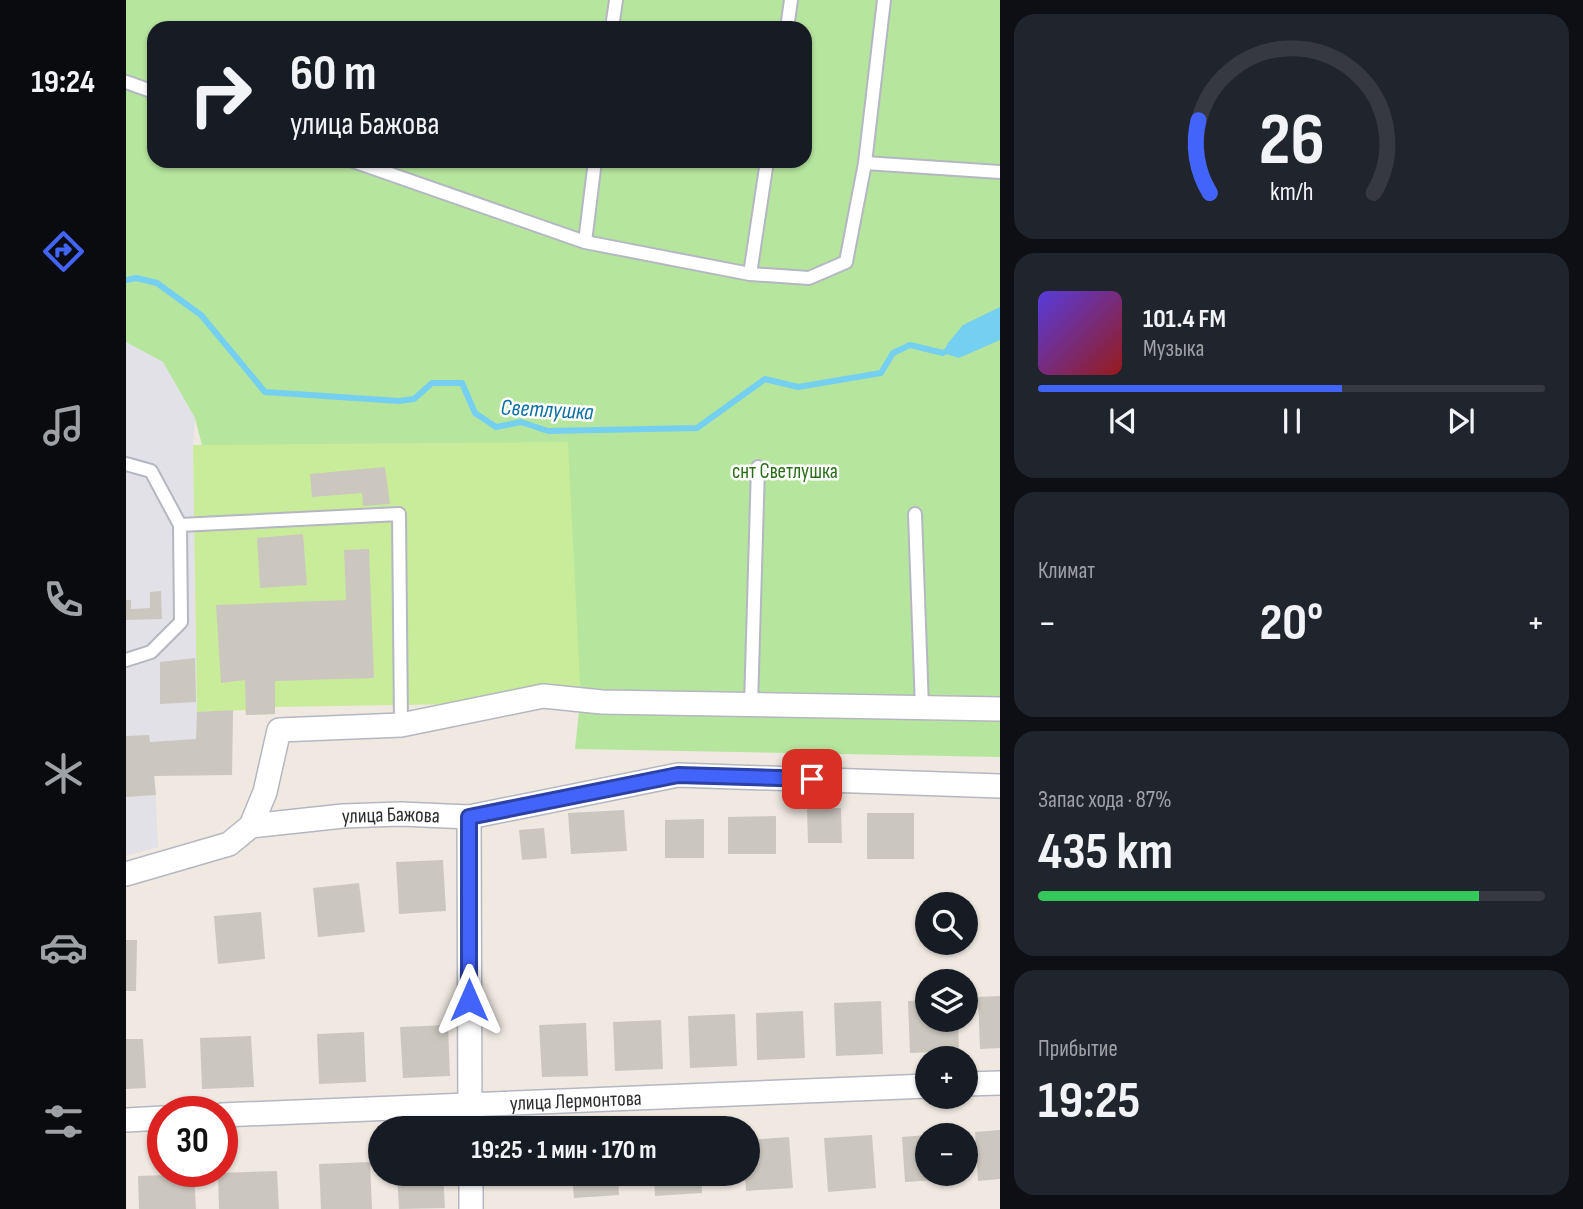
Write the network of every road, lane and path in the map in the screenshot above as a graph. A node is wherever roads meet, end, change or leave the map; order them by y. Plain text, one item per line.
1 (616, 0) edge
2 (791, 0) edge
3 (884, 0) edge
4 (613, 21) edge
5 (787, 21) edge
6 (126, 82) edge
7 (147, 90) edge
8 (866, 163) junction
9 (373, 168) edge
10 (594, 168) edge
11 (766, 168) edge
12 (1000, 172) edge
13 (585, 242) junction
14 (750, 274) junction
15 (126, 464) edge
16 (758, 467) dead end
17 (915, 514) dead end
18 (180, 526) junction
19 (126, 660) edge
20 (751, 705) junction
21 (922, 708) junction
22 (1000, 709) edge
23 (401, 725) junction
24 (1000, 786) edge
25 (469, 817) junction
26 (251, 826) junction
27 (126, 874) edge
28 (1000, 1083) edge
29 (978, 1084) edge
30 (915, 1087) edge
31 (469, 1104) junction
32 (238, 1114) edge
33 (469, 1116) edge
34 (147, 1119) edge
35 (126, 1120) edge
36 (471, 1186) edge
37 (471, 1209) edge

1 - 4 lane
2 - 5 lane
3 - 8 lane
6 - 7 lane
8 - 12 lane
8 - 14 lane
9 - 13 lane
10 - 13 lane
11 - 14 lane
13 - 14 lane
15 - 18 lane
16 - 20 lane
17 - 21 lane
18 - 19 lane
18 - 23 lane
20 - 21 street
20 - 23 street
21 - 22 street
23 - 26 street
24 - 25 street, улица Бажова
25 - 26 street, улица Бажова
25 - 31 street
26 - 27 street, улица Бажова
28 - 29 street
30 - 31 street, улица Лермонтова
31 - 32 street, улица Лермонтова
31 - 33 street
34 - 35 street
36 - 37 street

